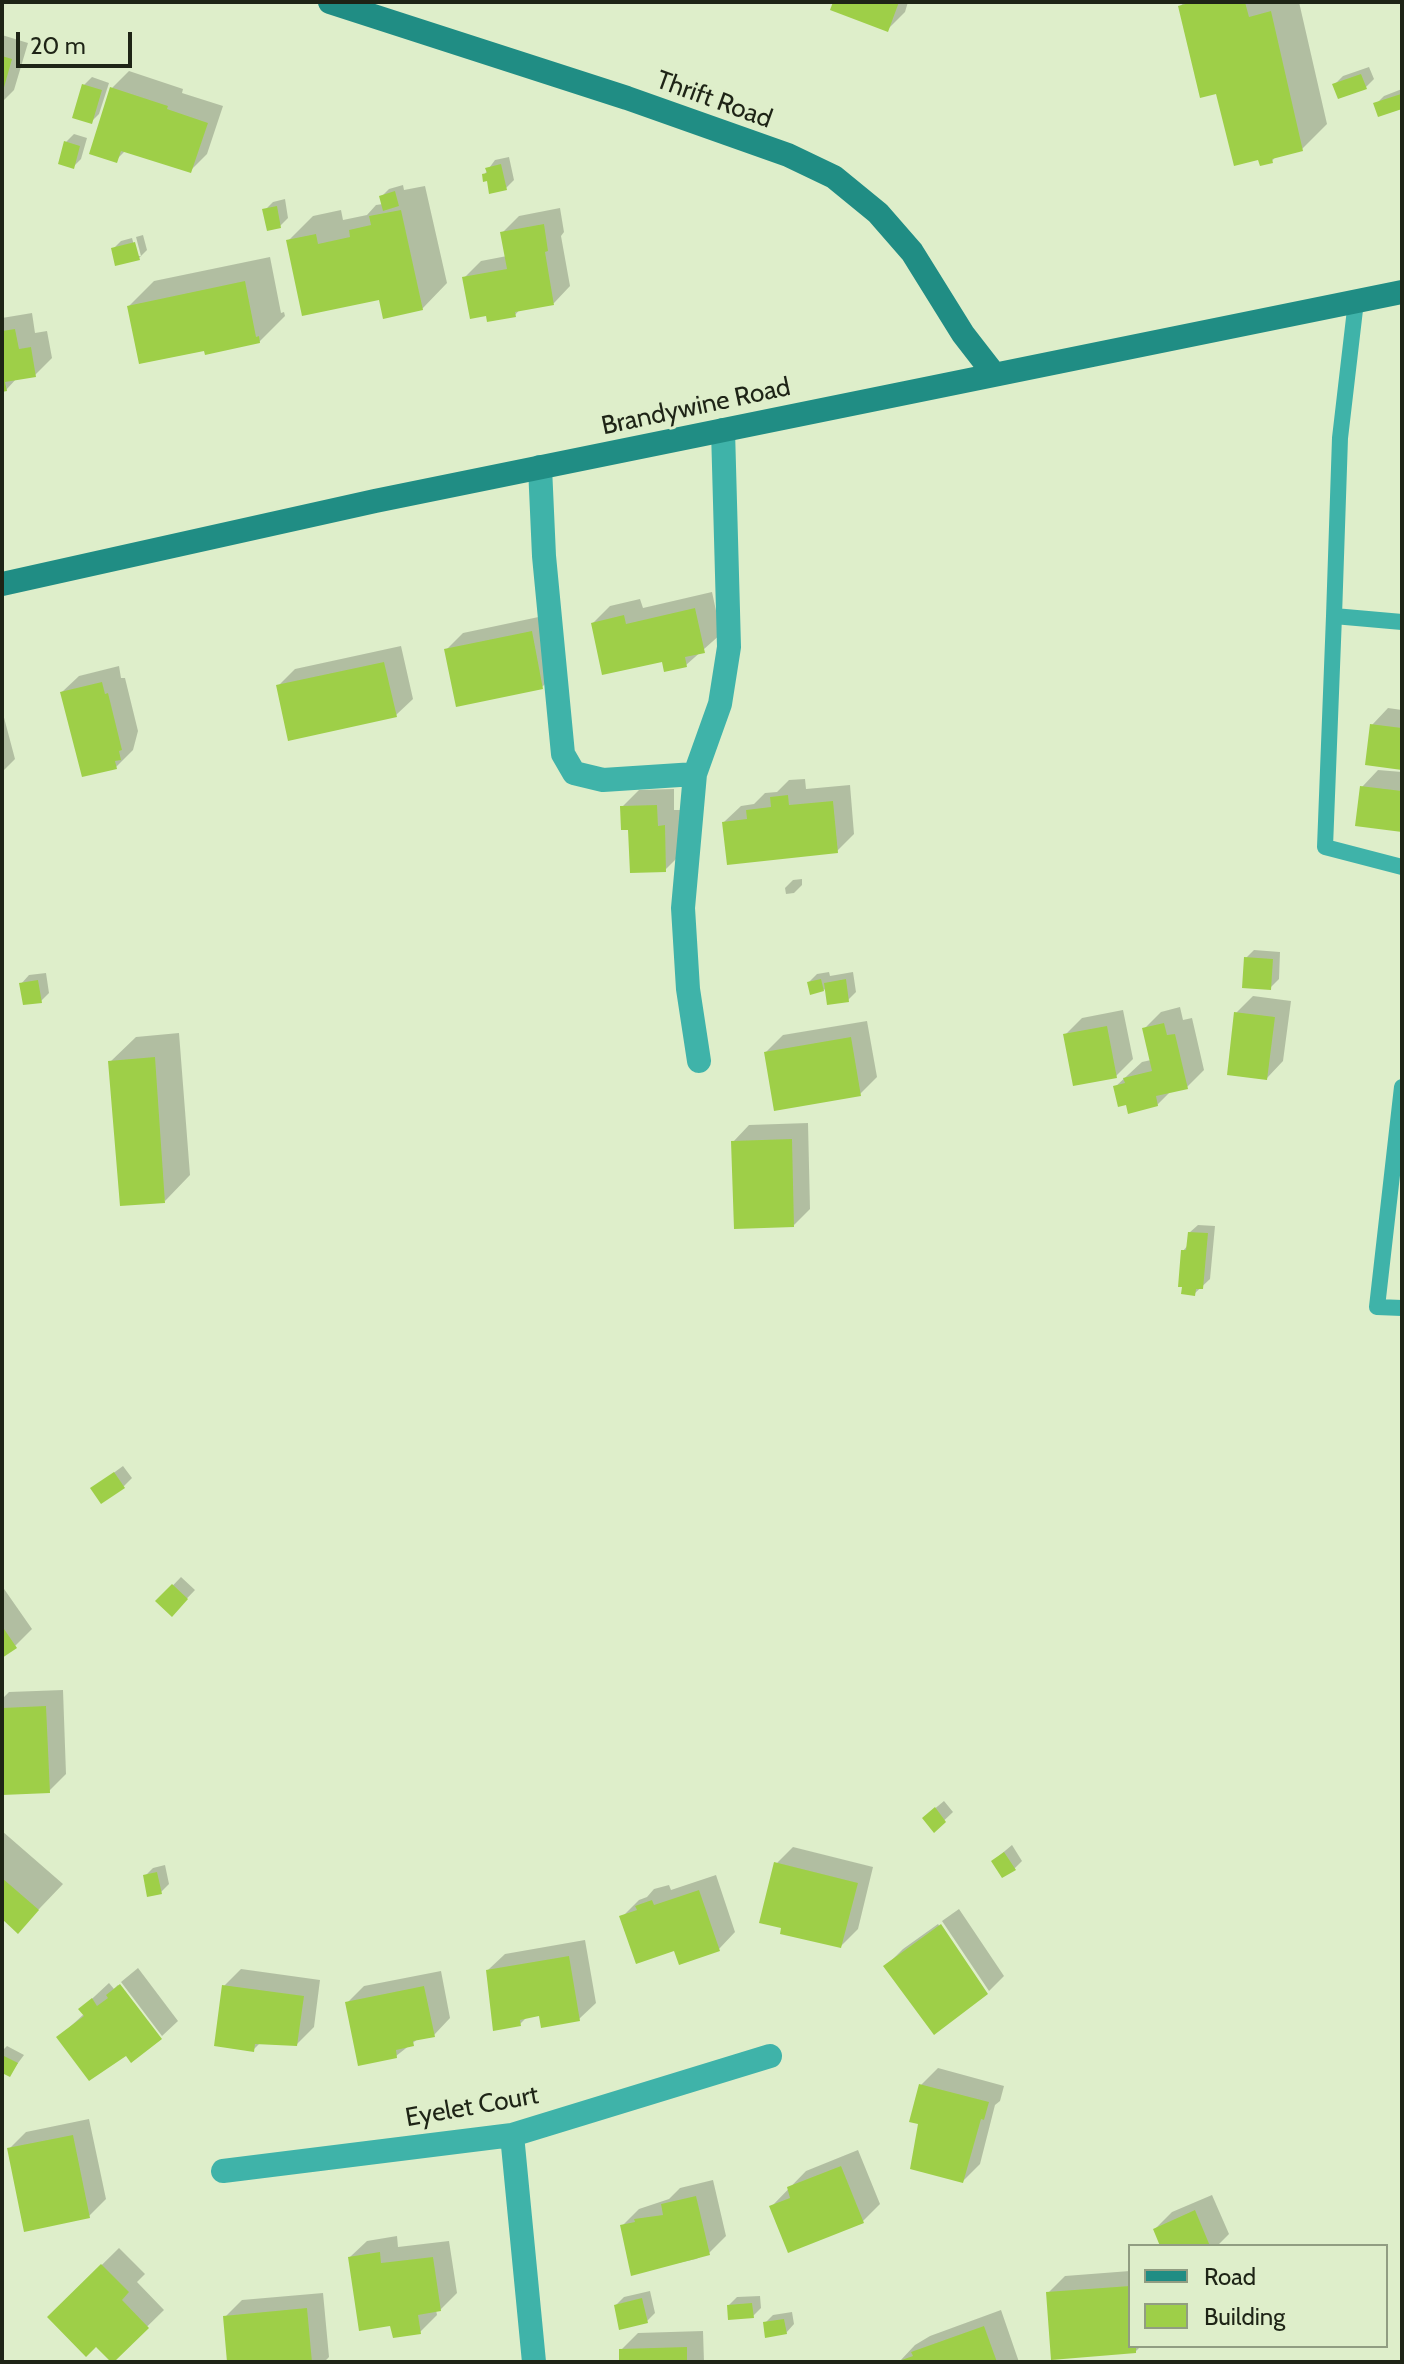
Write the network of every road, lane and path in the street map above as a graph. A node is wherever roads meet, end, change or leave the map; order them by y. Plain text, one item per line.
1 (330, 2) edge
2 (1402, 292) edge
3 (1356, 301) junction
4 (994, 374) junction
5 (723, 430) junction
6 (540, 467) junction
7 (2, 584) edge
8 (1334, 616) junction
9 (1402, 622) edge
10 (695, 774) junction
11 (1402, 867) edge
12 (699, 1061) dead end
13 (1402, 1087) edge
14 (1402, 1308) edge
15 (770, 2056) dead end
16 (512, 2135) junction
17 (223, 2171) dead end
18 (534, 2362) edge

1 - 4 main road, Thrift Road
2 - 3 main road, Brandywine Road
3 - 4 main road, Brandywine Road
3 - 8 lane
4 - 5 main road, Brandywine Road
5 - 6 main road, Brandywine Road
5 - 10 street
6 - 7 main road, Brandywine Road
6 - 10 street
8 - 9 lane
8 - 11 lane
10 - 12 street
13 - 14 lane
15 - 16 street, Eyelet Court
16 - 17 street, Eyelet Court
16 - 18 street

